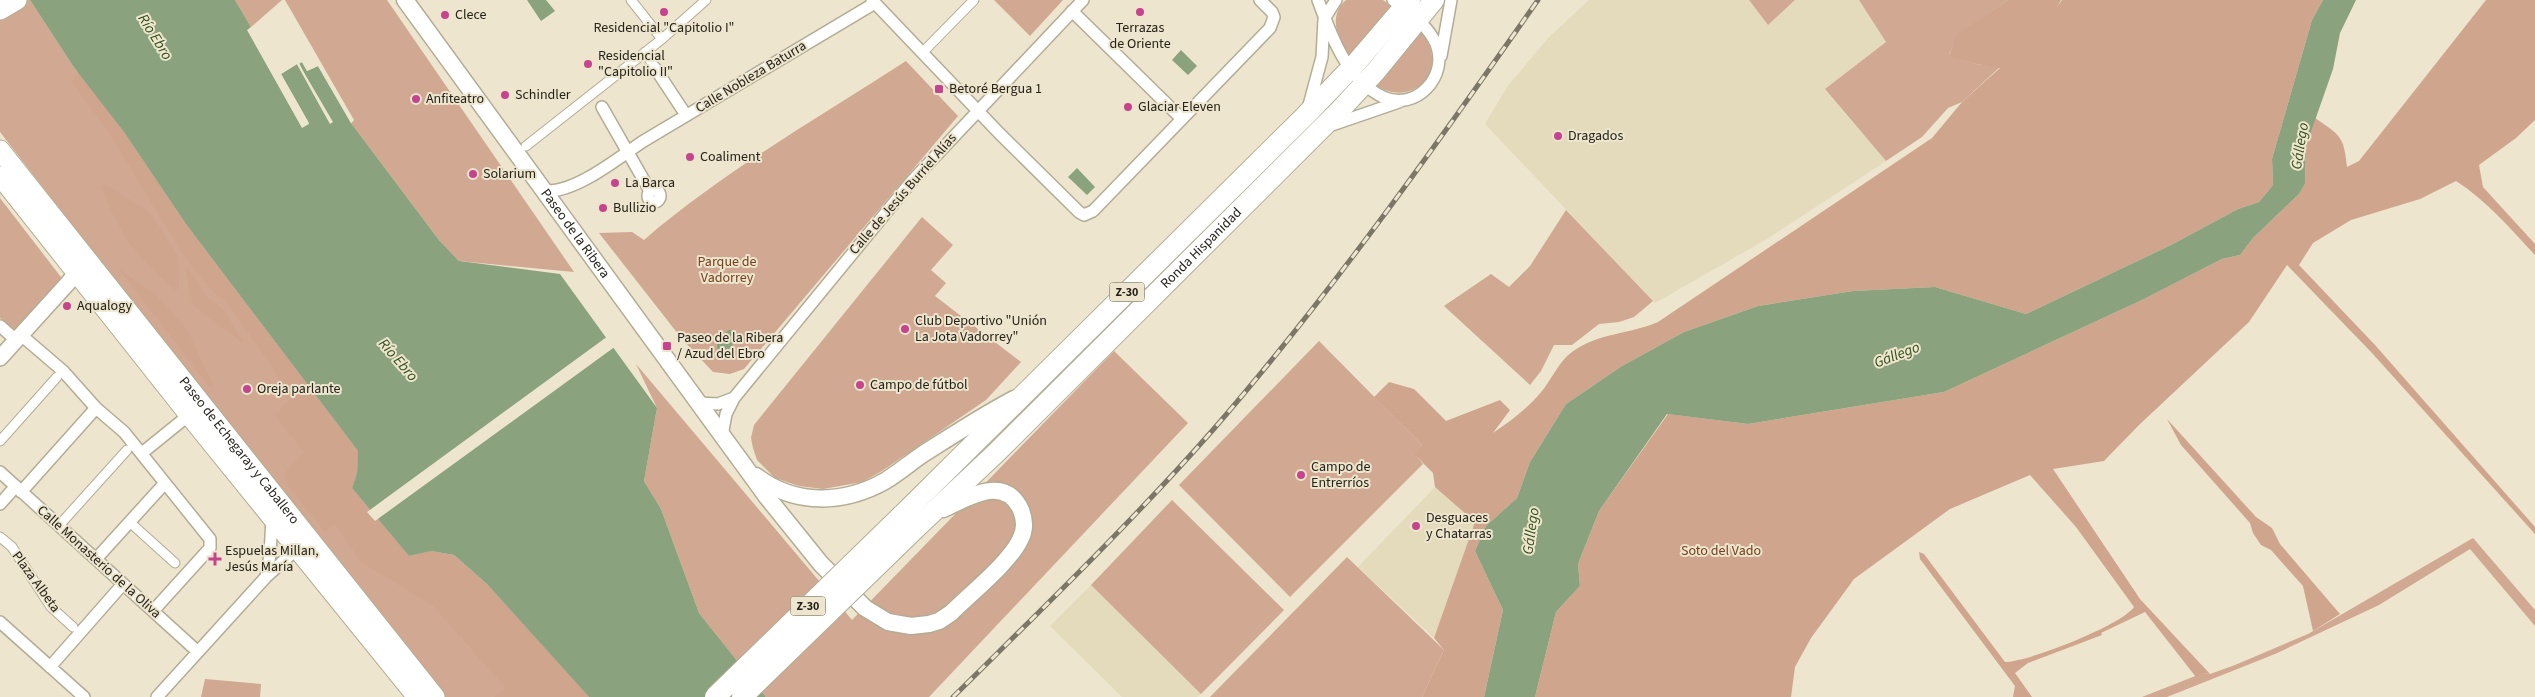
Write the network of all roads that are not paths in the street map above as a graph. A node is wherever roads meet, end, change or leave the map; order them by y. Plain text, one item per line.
1 (18, 0) edge
2 (405, 0) edge
3 (631, 0) edge
4 (706, 0) edge
5 (974, 0) edge
6 (1083, 0) edge
7 (1260, 0) edge
8 (1318, 0) edge
9 (1336, 0) edge
10 (1434, 0) edge
11 (1451, 0) edge
12 (873, 1) edge
13 (1406, 7) edge
14 (0, 10) edge
15 (1072, 11) junction
16 (1324, 19) junction
17 (662, 39) junction
18 (645, 52) junction
19 (923, 52) junction
20 (1440, 60) junction
21 (655, 68) joint
22 (1351, 68) junction
23 (1364, 83) junction
24 (594, 92) junction
25 (1402, 101) junction
26 (602, 107) joint
27 (978, 111) junction
28 (686, 115) junction
29 (1181, 118) junction
30 (1312, 124) junction
31 (526, 146) dead end
32 (0, 150) edge
33 (628, 152) junction
34 (0, 176) edge
35 (562, 190) junction
36 (545, 191) junction
37 (650, 191) dead end
38 (556, 207) junction
39 (79, 251) junction
40 (77, 272) junction
41 (0, 326) edge
42 (18, 338) junction
43 (0, 358) edge
44 (57, 378) dead end
45 (1029, 390) junction
46 (734, 398) junction
47 (699, 402) junction
48 (96, 408) junction
49 (189, 415) junction
50 (722, 436) junction
51 (0, 441) edge
52 (127, 450) dead end
53 (142, 454) junction
54 (745, 466) junction
55 (0, 472) edge
56 (165, 482) junction
57 (19, 489) junction
58 (0, 504) edge
59 (930, 515) junction
60 (272, 518) junction
61 (64, 520) dead end
62 (908, 522) junction
63 (134, 526) dead end
64 (0, 537) edge
65 (305, 547) junction
66 (96, 559) junction
67 (175, 563) dead end
68 (266, 577) junction
69 (123, 584) junction
70 (154, 611) junction
71 (0, 622) edge
72 (73, 627) dead end
73 (198, 652) junction
74 (50, 667) junction
75 (414, 696) edge
76 (84, 697) edge
77 (157, 697) edge
78 (435, 697) edge
79 (715, 697) edge
80 (742, 697) edge

1 - 14 main road
2 - 36 main road, Paseo de la Ribera
3 - 17 street
4 - 17 street
5 - 19 street
6 - 15 street, Calle de Jesús Burriel Alías
7 - 29 street
8 - 16 street
9 - 16 street
10 - 13 highway, Ronda Hispanidad / Z-30
11 - 20 street
12 - 19 street
12 - 28 street, Calle Nobleza Baturra
13 - 20 street
13 - 22 highway, Ronda Hispanidad / Z-30
13 - 23 highway, Ronda Hispanidad / Z-30
15 - 27 street, Calle de Jesús Burriel Alías
15 - 29 street
16 - 22 street
16 - 30 street
17 - 18 street
18 - 21 street
18 - 24 street
19 - 27 street
20 - 25 street
21 - 28 street
22 - 23 street
22 - 30 highway, Ronda Hispanidad / Z-30
23 - 25 street
23 - 30 highway, Ronda Hispanidad / Z-30
24 - 26 street
24 - 31 street
25 - 30 street
26 - 33 street
27 - 29 street
27 - 46 street, Calle de Jesús Burriel Alías
28 - 33 street, Calle Nobleza Baturra
30 - 45 highway, Ronda Hispanidad / Z-30
30 - 59 highway, Ronda Hispanidad / Z-30
32 - 39 main road, Paseo de Echegaray y Caballero
33 - 35 street, Calle Nobleza Baturra
33 - 37 street
34 - 40 main road, Paseo de Echegaray y Caballero
35 - 36 street, Calle Nobleza Baturra
35 - 38 street
36 - 38 main road, Paseo de la Ribera
38 - 47 main road, Paseo de la Ribera
39 - 40 street
39 - 65 main road, Paseo de Echegaray y Caballero
40 - 42 street
40 - 49 main road, Paseo de Echegaray y Caballero
41 - 42 street
42 - 43 street
42 - 48 street
44 - 51 street
45 - 54 main road
45 - 62 highway, Ronda Hispanidad / Z-30
46 - 47 street
46 - 50 street, Calle de Jesús Burriel Alías
47 - 50 main road, Paseo de la Ribera
48 - 53 street
48 - 57 street
49 - 53 street
49 - 60 main road, Paseo de Echegaray y Caballero
50 - 54 main road, Paseo de la Ribera
52 - 61 street
53 - 56 street
54 - 59 main road
55 - 57 street, Calle Monasterio de la Oliva
56 - 66 street
56 - 70 street
57 - 58 street
57 - 66 street, Calle Monasterio de la Oliva
59 - 62 highway, Ronda Hispanidad / Z-30
60 - 65 main road, Paseo de Echegaray y Caballero
60 - 68 street
62 - 79 highway, Z-30, bridge
62 - 80 highway, Z-30, bridge
63 - 67 street
64 - 72 street, Plaza Albeta
65 - 68 street
65 - 75 main road, Paseo de Echegaray y Caballero
65 - 78 main road, Paseo de Echegaray y Caballero
66 - 69 street, Calle Monasterio de la Oliva
68 - 73 street
69 - 70 street, Calle Monasterio de la Oliva
69 - 74 street
70 - 73 street, Calle Monasterio de la Oliva
71 - 74 street
73 - 77 street
74 - 76 street

